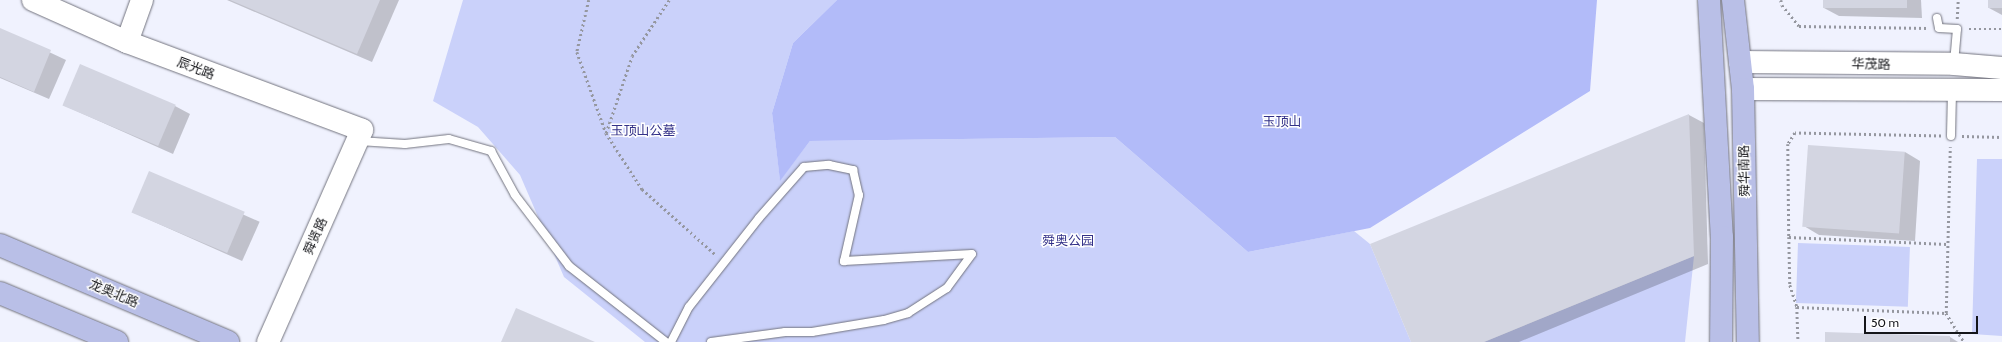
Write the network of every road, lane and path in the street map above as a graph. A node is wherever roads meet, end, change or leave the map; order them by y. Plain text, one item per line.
1 (33, 0) edge
2 (142, 0) edge
3 (589, 0) edge
4 (669, 0) edge
5 (1710, 0) edge
6 (1733, 0) edge
7 (1781, 0) edge
8 (1958, 0) edge
9 (1937, 18) dead end
10 (1939, 28) junction
11 (1957, 29) junction
12 (2002, 29) edge
13 (127, 42) junction
14 (1740, 62) junction
15 (1954, 64) junction
16 (2002, 68) edge
17 (1743, 90) junction
18 (1952, 90) junction
19 (2002, 90) edge
20 (606, 133) junction
21 (360, 136) junction
22 (1951, 136) junction
23 (2002, 137) edge
24 (1789, 238) junction
25 (1948, 244) junction
26 (0, 245) edge
27 (724, 262) junction
28 (0, 293) edge
29 (1797, 307) junction
30 (1946, 313) junction
31 (117, 342) edge
32 (228, 342) edge
33 (268, 342) edge
34 (666, 342) edge
35 (671, 342) edge
36 (711, 342) edge
37 (1721, 342) edge
38 (1748, 342) edge
39 (1798, 342) edge
40 (1964, 342) edge

1 - 13 street, 辰光路
2 - 13 street
3 - 20 path
4 - 20 path
5 - 37 main road, 舜华南路
6 - 14 main road, 舜华南路
7 - 10 path
8 - 11 path
9 - 10 lane
10 - 11 lane
11 - 12 path
11 - 15 lane
13 - 21 street, 辰光路
14 - 15 street, 华茂路
14 - 17 main road, 舜华南路
15 - 16 street, 华茂路
17 - 18 street, 华茂路
17 - 38 main road, 舜华南路
18 - 19 street, 华茂路
18 - 22 lane
20 - 27 path
21 - 33 street, 舜贤路
21 - 34 lane
22 - 23 path
22 - 24 path
22 - 25 path
24 - 25 path
24 - 29 path
25 - 30 path
26 - 32 main road, 龙奥北路
27 - 35 lane
27 - 36 lane
28 - 31 main road
29 - 30 path
29 - 39 path
30 - 40 path

